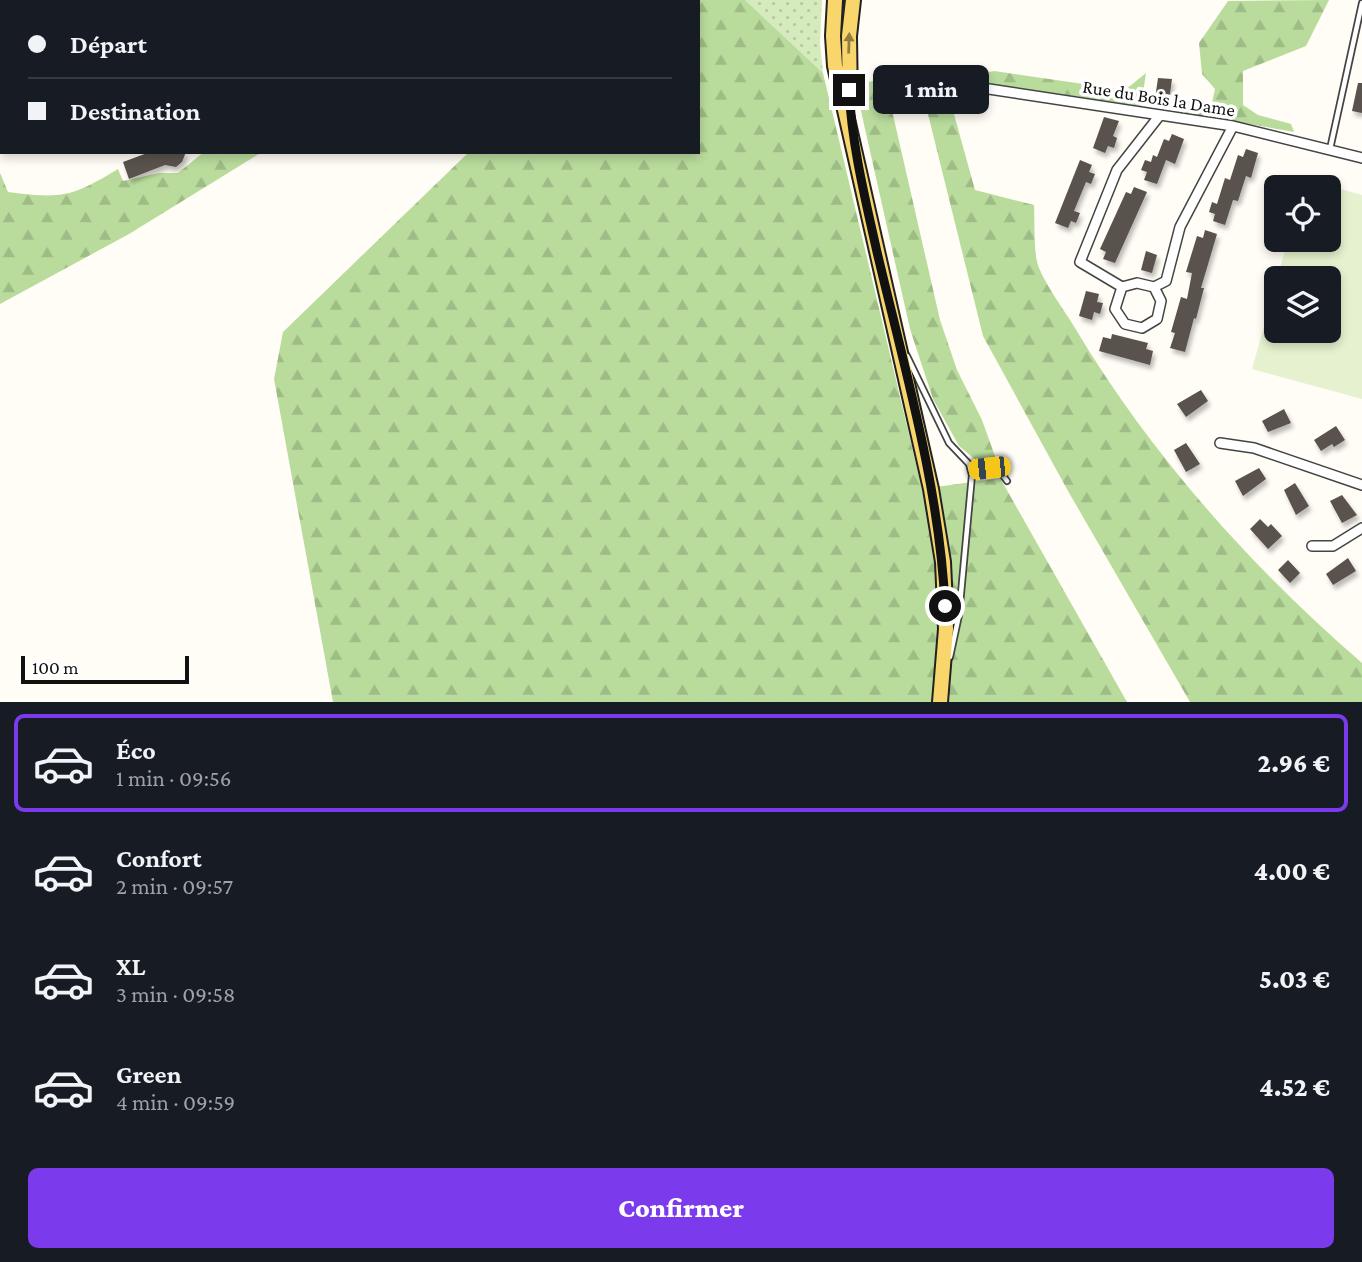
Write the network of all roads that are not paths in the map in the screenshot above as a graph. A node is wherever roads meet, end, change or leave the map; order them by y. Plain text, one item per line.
1 (835, 0) edge
2 (853, 0) edge
3 (1362, 3) edge
4 (950, 81) dead end
5 (1160, 115) junction
6 (1233, 126) junction
7 (1329, 150) junction
8 (1362, 158) edge
9 (856, 160) junction
10 (1122, 287) junction
11 (1154, 287) junction
12 (895, 329) junction
13 (1220, 443) dead end
14 (971, 470) junction
15 (1007, 481) dead end
16 (1362, 485) edge
17 (1362, 528) edge
18 (1312, 547) dead end
19 (940, 702) edge

1 - 9 main road
9 -> 2 main road
3 - 7 lane
4 - 5 street, Rue du Bois la Dame
5 - 6 street, Rue du Bois la Dame
5 - 10 street
6 - 7 street, Rue du Bois la Dame
6 - 11 street
7 - 8 street, Rue du Bois la Dame
9 - 12 main road
10 - 11 street
10 - 11 street
12 - 14 lane
12 - 19 main road
13 - 16 street
14 - 15 lane
14 - 19 lane
17 - 18 street

